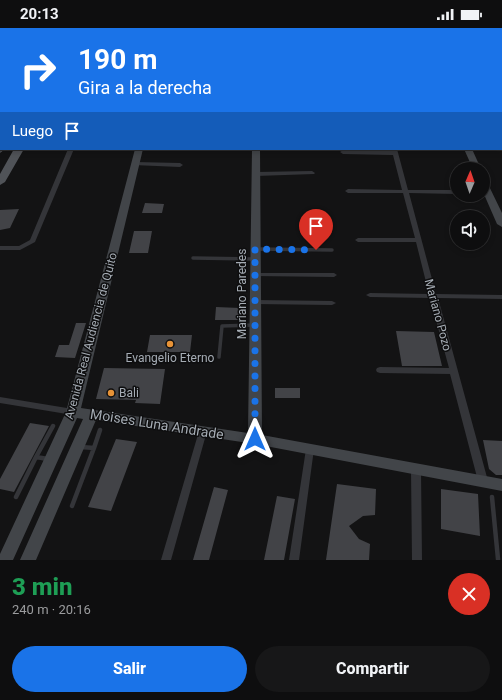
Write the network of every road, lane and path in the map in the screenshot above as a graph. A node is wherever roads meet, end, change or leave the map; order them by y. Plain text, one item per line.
1 (18, 150) edge
2 (71, 150) edge
3 (138, 150) edge
4 (256, 150) edge
5 (468, 150) edge
6 (394, 151) edge
7 (342, 152) dead end
8 (474, 162) edge
9 (135, 164) junction
10 (180, 165) dead end
11 (256, 174) junction
12 (312, 174) dead end
13 (0, 182) edge
14 (348, 191) dead end
15 (405, 192) junction
16 (450, 192) edge
17 (490, 200) edge
18 (502, 224) edge
19 (358, 240) dead end
20 (418, 240) junction
21 (0, 248) edge
22 (332, 250) dead end
23 (255, 254) junction
24 (193, 258) dead end
25 (334, 274) dead end
26 (257, 275) junction
27 (370, 295) dead end
28 (433, 296) junction
29 (502, 297) edge
30 (255, 302) junction
31 (332, 303) dead end
32 (255, 325) junction
33 (219, 357) dead end
34 (380, 370) dead end
35 (453, 371) junction
36 (0, 400) edge
37 (73, 412) junction
38 (92, 414) junction
39 (53, 426) dead end
40 (100, 430) dead end
41 (203, 431) junction
42 (255, 439) junction
43 (78, 446) junction
44 (94, 448) junction
45 (310, 449) junction
46 (36, 457) junction
47 (51, 460) junction
48 (416, 470) junction
49 (483, 481) junction
50 (502, 485) edge
51 (16, 497) dead end
52 (492, 497) dead end
53 (72, 506) dead end
54 (5, 560) edge
55 (28, 560) edge
56 (166, 560) edge
57 (294, 560) edge
58 (417, 560) edge
59 (499, 560) edge

1 - 13 main road
2 - 21 street
3 - 9 main road, Avenida Real Audiencia de Quito
4 - 11 main road, Mariano Paredes
5 - 8 main road
6 - 7 street
6 - 15 street, Mariano Pozo
9 - 10 street
9 - 37 main road, Avenida Real Audiencia de Quito
11 - 12 street
11 - 23 main road, Mariano Paredes
14 - 15 street
15 - 16 street
15 - 20 street, Mariano Pozo
17 - 18 main road
19 - 20 street
20 - 28 street, Mariano Pozo
22 - 23 lane
23 - 24 lane
23 - 26 main road, Mariano Paredes
25 - 26 street
26 - 30 main road, Mariano Paredes
27 - 28 street
28 - 29 street
28 - 35 street, Mariano Pozo
30 - 31 street
30 - 32 main road, Mariano Paredes
32 - 33 lane
32 - 42 main road, Mariano Paredes
34 - 35 street
35 - 49 street, Mariano Pozo
36 - 37 street, Moises Luna Andrade
37 - 38 main road, Moises Luna Andrade
37 - 47 main road, Avenida Real Audiencia de Quito
38 - 41 main road, Moises Luna Andrade
38 - 43 main road, Avenida Real Audiencia de Quito
39 - 46 lane
40 - 44 lane
41 - 42 main road, Moises Luna Andrade
41 - 56 street
42 - 45 main road, Moises Luna Andrade
43 - 44 lane
43 - 55 main road, Avenida Real Audiencia de Quito
44 - 53 lane
45 - 48 main road, Moises Luna Andrade
45 - 57 street
46 - 47 lane
46 - 51 lane
47 - 54 main road, Avenida Real Audiencia de Quito
48 - 49 main road, Moises Luna Andrade
48 - 58 street
49 - 50 main road, Moises Luna Andrade
52 - 59 lane

